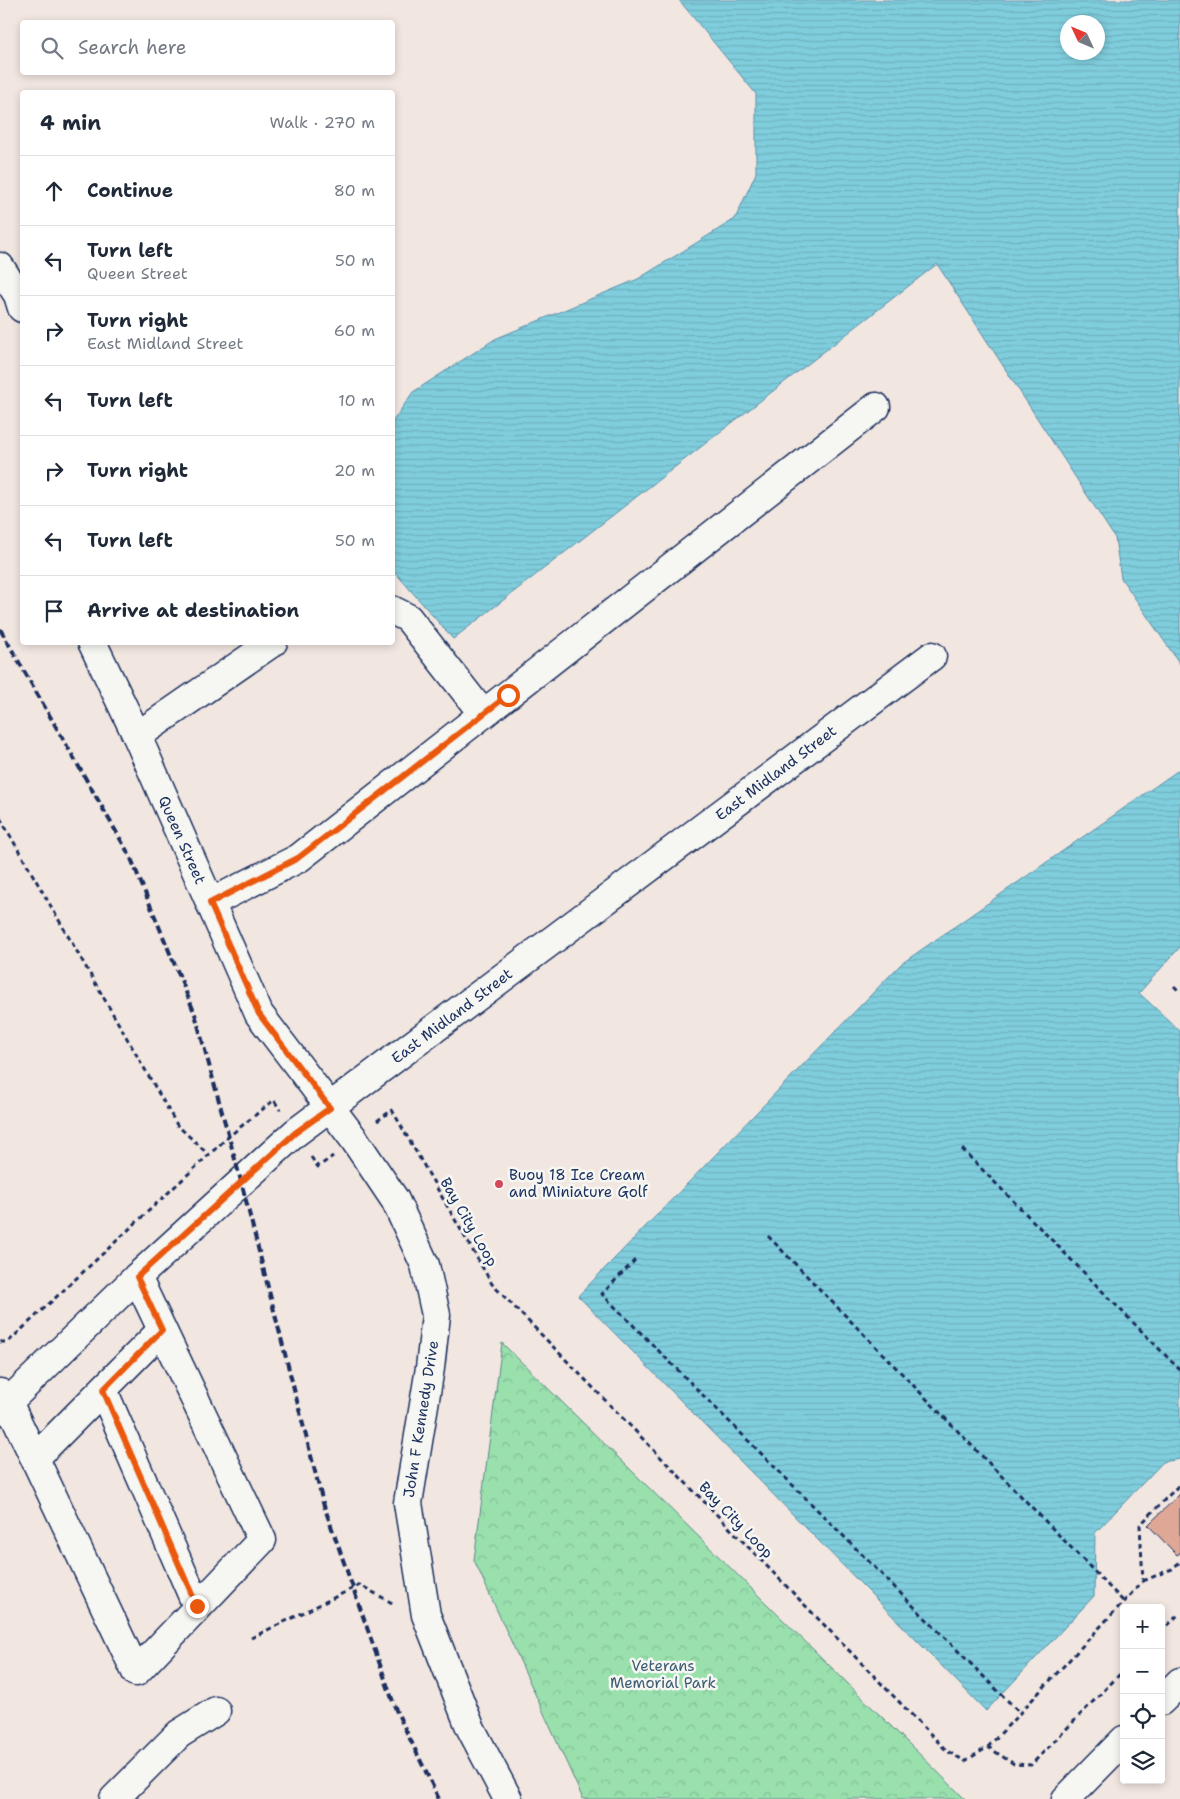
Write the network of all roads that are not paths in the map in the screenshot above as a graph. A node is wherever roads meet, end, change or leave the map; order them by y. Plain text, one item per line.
1 (0, 267) edge
2 (20, 302) edge
3 (876, 407) dead end
4 (395, 612) edge
5 (93, 645) edge
6 (269, 645) edge
7 (932, 656) dead end
8 (483, 714) junction
9 (137, 736) junction
10 (210, 903) junction
11 (330, 1108) junction
12 (137, 1277) junction
13 (162, 1330) junction
14 (103, 1390) junction
15 (3, 1402) edge
16 (36, 1457) junction
17 (197, 1606) junction
18 (1180, 1682) edge
19 (1165, 1697) edge
20 (216, 1711) dead end
21 (1120, 1744) edge
22 (114, 1799) edge
23 (508, 1799) edge
24 (1066, 1799) edge

1 - 2 street
3 - 8 street
4 - 8 street
5 - 9 street, Queen Street
6 - 9 street
7 - 11 street, East Midland Street
8 - 10 street
9 - 10 street, Queen Street
10 - 11 street, Queen Street
11 - 12 street, East Midland Street
11 - 23 street, John F Kennedy Drive
12 - 13 street
12 - 15 street, East Midland Street
13 - 14 street
13 - 17 street
14 - 16 street
14 - 17 street
15 - 16 street
16 - 17 street
18 - 19 street
20 - 22 street
21 - 24 street

